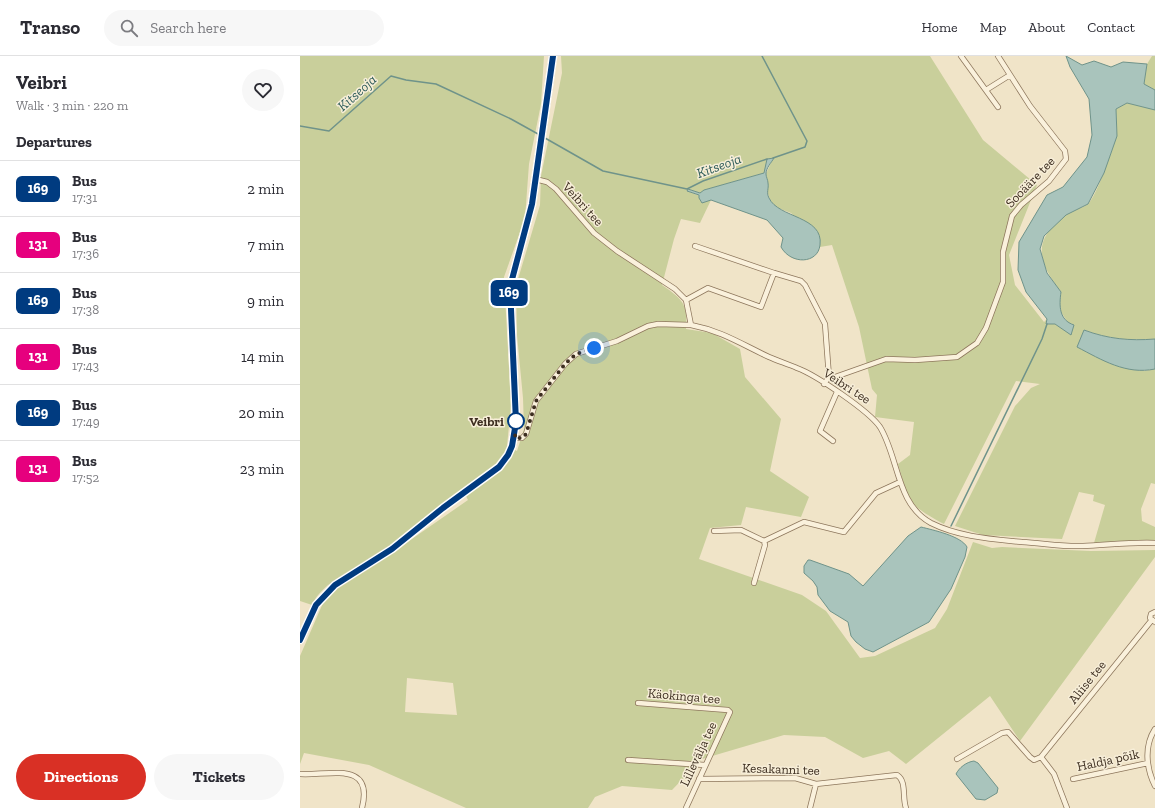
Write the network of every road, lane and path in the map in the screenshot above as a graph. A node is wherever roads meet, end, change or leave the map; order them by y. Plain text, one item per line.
1 (553, 56) edge
2 (961, 56) edge
3 (998, 56) edge
4 (1010, 75) junction
5 (986, 90) junction
6 (998, 107) dead end
7 (535, 179) junction
8 (695, 246) dead end
9 (774, 273) junction
10 (686, 300) junction
11 (691, 325) junction
12 (829, 377) junction
13 (824, 384) junction
14 (837, 392) junction
15 (515, 438) junction
16 (832, 442) dead end
17 (900, 482) junction
18 (714, 531) dead end
19 (764, 541) junction
20 (1155, 543) edge
21 (754, 583) dead end
22 (1155, 612) edge
23 (1153, 622) edge
24 (300, 640) edge
25 (638, 703) dead end
26 (728, 710) joint
27 (1155, 729) edge
28 (1041, 757) junction
29 (957, 759) dead end
30 (628, 760) dead end
31 (1148, 763) junction
32 (705, 765) junction
33 (300, 774) edge
34 (699, 779) junction
35 (1072, 779) dead end
36 (816, 784) junction
37 (1155, 786) edge
38 (362, 808) edge
39 (686, 808) edge
40 (810, 808) edge
41 (906, 808) edge
42 (1067, 808) edge

1 - 7 street
2 - 5 street
3 - 4 street, Sooääre tee
4 - 5 street
4 - 12 street, Sooääre tee
5 - 6 street
7 - 10 street, Veibri tee
7 - 15 street
8 - 9 street
9 - 10 street
9 - 12 street
10 - 11 street
11 - 13 street, Veibri tee
11 - 15 street, Veibri tee
12 - 13 street
13 - 14 street, Veibri tee
14 - 16 street
14 - 17 street, Veibri tee
15 - 24 street
17 - 19 street
17 - 20 street, Veibri tee
18 - 19 street
19 - 21 street
22 - 23 street, Aliise tee
23 - 28 street, Aliise tee
25 - 26 street, Käokinga tee
26 - 32 street, Lillevälja tee
27 - 31 street
28 - 29 street
28 - 42 street
30 - 32 street
31 - 35 street, Haldja põik
31 - 37 street
32 - 34 street, Lillevälja tee
33 - 38 street
34 - 36 street, Kesakanni tee
34 - 39 street, Lillevälja tee
36 - 40 street
36 - 41 street, Kesakanni tee

